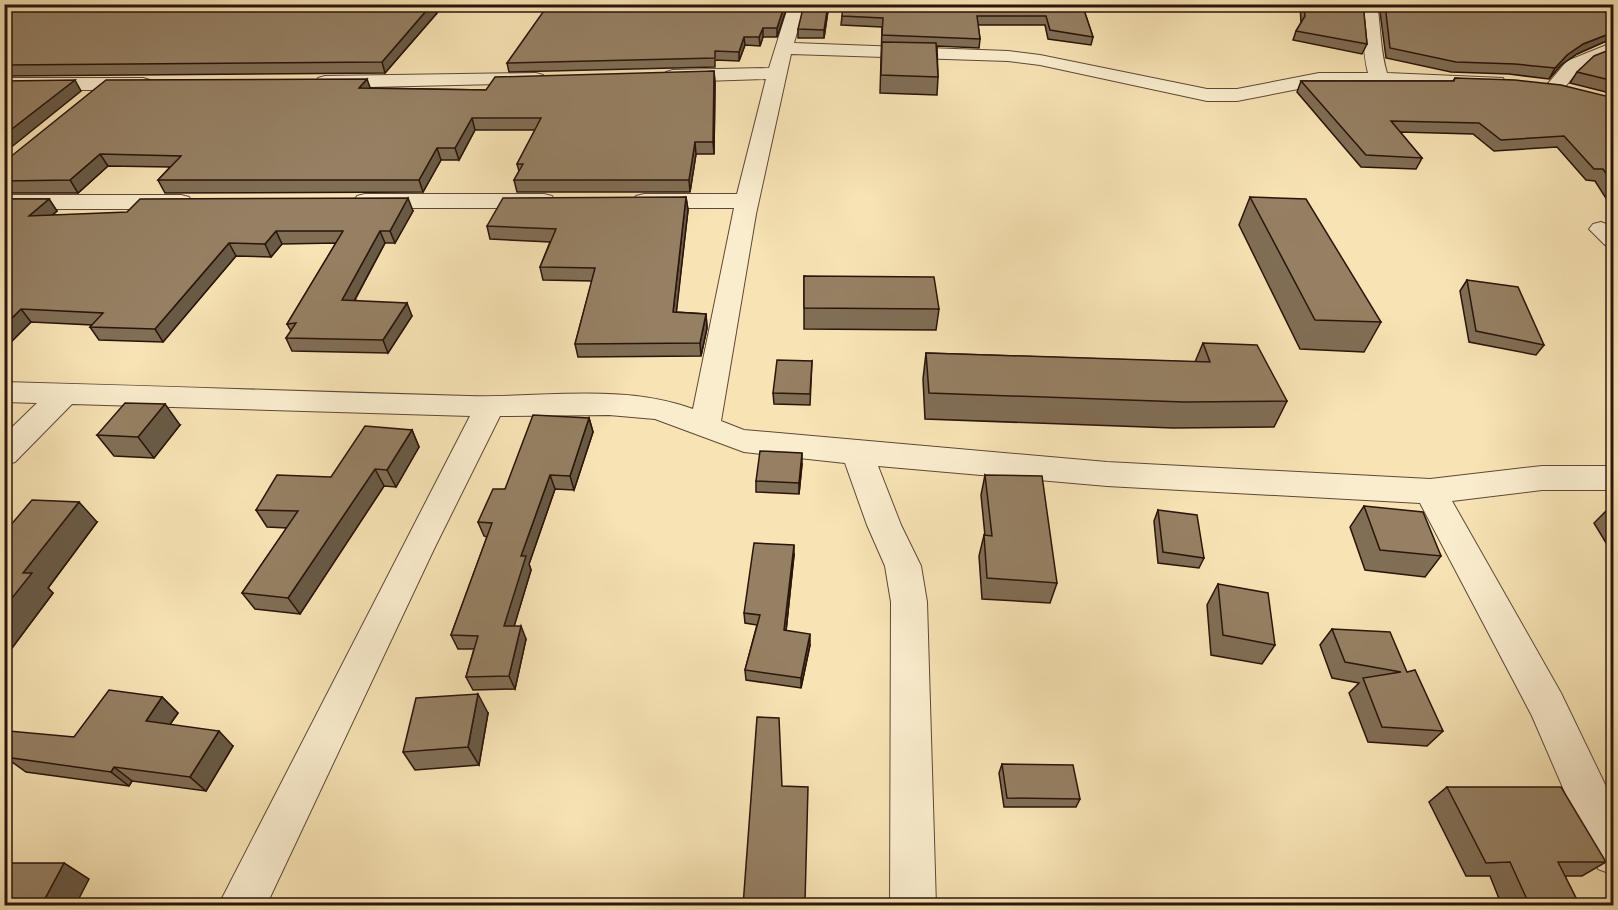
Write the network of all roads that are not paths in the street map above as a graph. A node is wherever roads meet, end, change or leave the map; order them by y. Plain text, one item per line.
1 (796, 4) edge
2 (1369, 4) edge
3 (1614, 47) edge
4 (783, 48) junction
5 (777, 73) junction
6 (660, 76) edge
7 (1379, 78) junction
8 (554, 79) edge
9 (307, 82) edge
10 (1509, 82) edge
11 (4, 84) edge
12 (106, 84) junction
13 (165, 84) edge
14 (1532, 85) edge
15 (78, 107) edge
16 (339, 201) edge
17 (567, 201) edge
18 (627, 201) edge
19 (746, 201) junction
20 (4, 202) edge
21 (208, 202) edge
22 (4, 392) edge
23 (64, 394) junction
24 (490, 407) junction
25 (705, 426) junction
26 (857, 453) junction
27 (4, 454) edge
28 (1614, 478) edge
29 (1430, 491) junction
30 (1614, 854) edge
31 (242, 906) edge
32 (913, 906) edge

1 - 4 street
2 - 7 street
3 - 14 street
4 - 5 street
4 - 7 street
5 - 6 street
5 - 19 street
7 - 10 street
8 - 9 street
11 - 12 street
12 - 13 street
12 - 15 street
16 - 17 street
18 - 19 street
19 - 25 street
20 - 21 street
22 - 23 street
23 - 24 street
23 - 27 street
24 - 25 street
24 - 31 street
25 - 26 street
26 - 29 street
26 - 32 street
28 - 29 street
29 - 30 street

